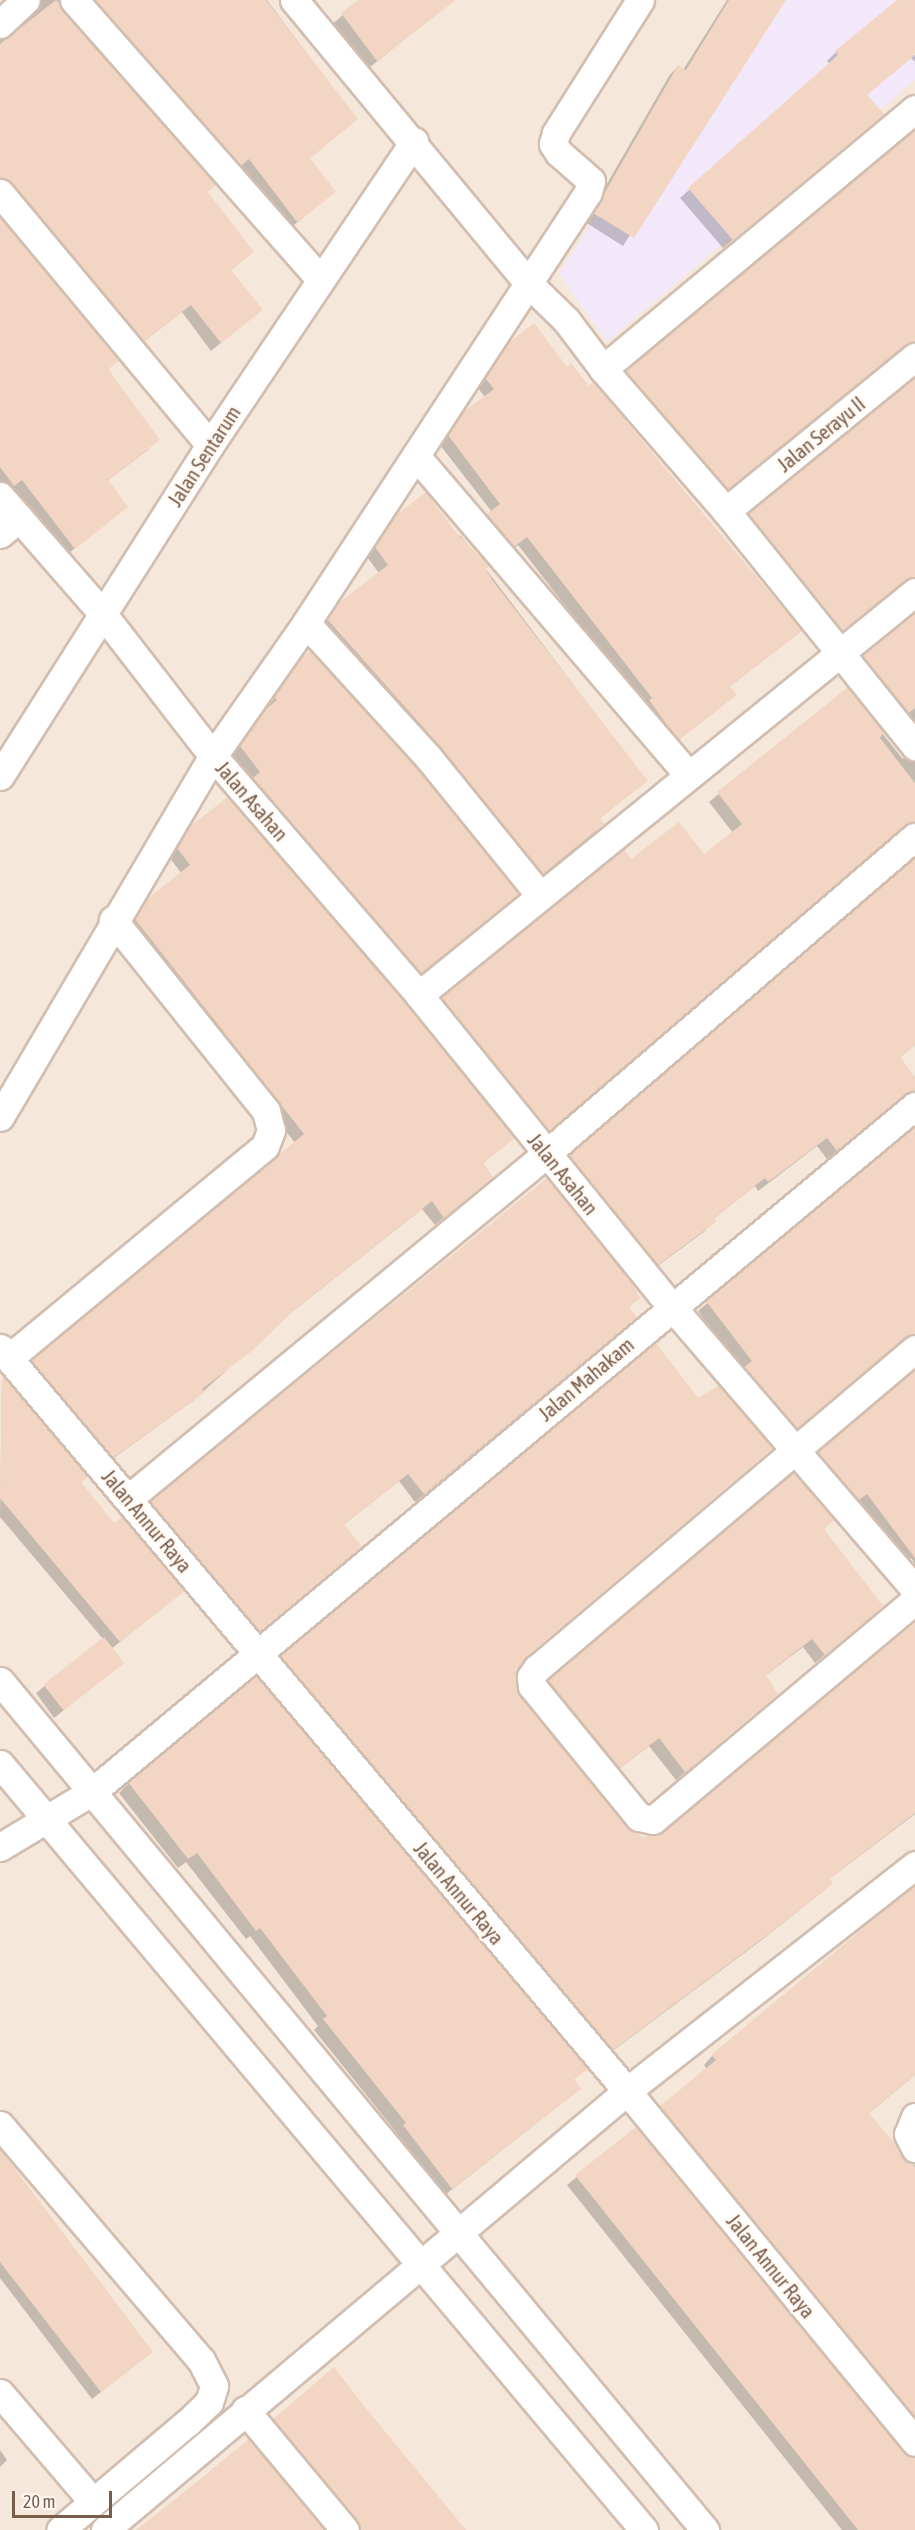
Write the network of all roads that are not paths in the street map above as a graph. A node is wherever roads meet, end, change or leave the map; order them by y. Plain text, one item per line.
1 (26, 0) edge
2 (74, 0) edge
3 (640, 0) edge
4 (302, 2) edge
5 (0, 24) edge
6 (915, 109) edge
7 (414, 141) junction
8 (0, 193) edge
9 (321, 280) junction
10 (529, 284) junction
11 (915, 357) edge
12 (603, 369) junction
13 (210, 446) junction
14 (416, 456) junction
15 (0, 496) edge
16 (726, 511) junction
17 (9, 526) edge
18 (915, 592) edge
19 (102, 613) junction
20 (306, 623) junction
21 (840, 655) junction
22 (915, 746) edge
23 (213, 756) junction
24 (688, 775) junction
25 (0, 776) edge
26 (915, 837) edge
27 (539, 894) junction
28 (113, 920) junction
29 (418, 995) junction
30 (915, 1106) edge
31 (0, 1117) edge
32 (546, 1154) junction
33 (672, 1307) junction
34 (915, 1349) edge
35 (4, 1353) edge
36 (793, 1450) junction
37 (129, 1498) junction
38 (915, 1590) edge
39 (915, 1600) edge
40 (258, 1654) junction
41 (0, 1681) edge
42 (0, 1764) edge
43 (93, 1791) junction
44 (46, 1822) junction
45 (0, 1846) edge
46 (915, 1865) edge
47 (627, 2091) junction
48 (915, 2117) edge
49 (0, 2125) edge
50 (915, 2148) edge
51 (455, 2233) junction
52 (419, 2263) junction
53 (0, 2393) edge
54 (244, 2410) junction
55 (915, 2442) edge
56 (93, 2502) junction
57 (60, 2530) edge
58 (105, 2530) edge
59 (345, 2530) edge
60 (644, 2530) edge
61 (705, 2530) edge

1 - 5 street
2 - 9 street
3 - 10 street
4 - 7 street
6 - 12 street
7 - 9 street, Jalan Sentarum
7 - 10 street
8 - 13 street
9 - 13 street, Jalan Sentarum
10 - 12 street
10 - 14 street
11 - 16 street, Jalan Serayu II
12 - 16 street
13 - 19 street, Jalan Sentarum
14 - 20 street
14 - 24 street
15 - 17 street, Jalan Asahan
16 - 21 street
17 - 19 street, Jalan Asahan
18 - 21 street
19 - 23 street, Jalan Asahan
19 - 25 street, Jalan Sentarum
20 - 23 street
20 - 27 street
21 - 22 street
21 - 24 street
23 - 28 street
23 - 29 street, Jalan Asahan
24 - 27 street
26 - 32 street
27 - 29 street
28 - 31 street
28 - 35 street
29 - 32 street, Jalan Asahan
30 - 33 street, Jalan Mahakam
32 - 33 street, Jalan Asahan
32 - 37 street
33 - 36 street, Jalan Asahan
33 - 40 street, Jalan Mahakam
34 - 36 street
35 - 37 street, Jalan Annur Raya
36 - 38 street, Jalan Asahan
36 - 39 street
37 - 40 street, Jalan Annur Raya
40 - 43 street, Jalan Mahakam
40 - 47 street, Jalan Annur Raya
41 - 43 street
42 - 44 street
43 - 44 street, Jalan Mahakam
43 - 51 street
44 - 45 street, Jalan Mahakam
44 - 52 street
46 - 47 street
47 - 51 street
47 - 55 street, Jalan Annur Raya
48 - 50 street
49 - 56 street
51 - 52 street
51 - 61 street
52 - 54 street
52 - 60 street
53 - 56 street
54 - 58 street
54 - 59 street
56 - 57 street

